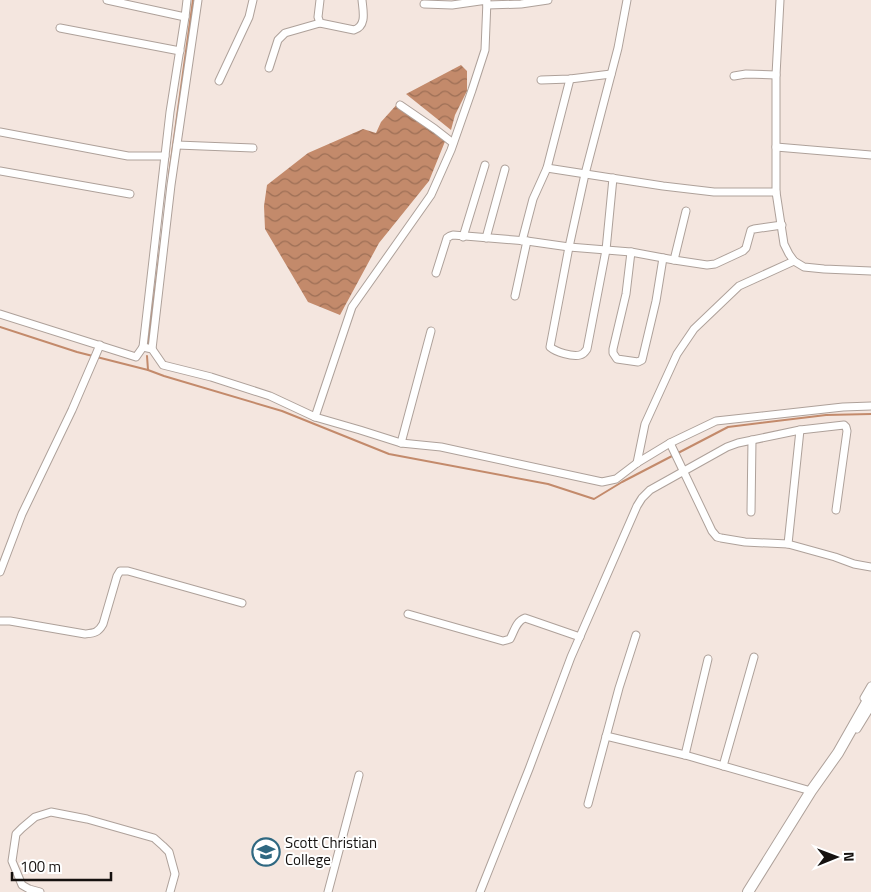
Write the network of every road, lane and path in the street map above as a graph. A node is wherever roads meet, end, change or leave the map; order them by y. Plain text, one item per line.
1 (107, 0) edge
2 (187, 0) edge
3 (198, 0) edge
4 (253, 0) edge
5 (320, 0) edge
6 (362, 0) edge
7 (548, 0) edge
8 (627, 0) edge
9 (780, 0) edge
10 (424, 4) dead end
11 (487, 5) junction
12 (185, 17) junction
13 (320, 23) junction
14 (60, 28) dead end
15 (180, 51) junction
16 (269, 68) dead end
17 (611, 74) junction
18 (776, 75) junction
19 (734, 76) dead end
20 (570, 79) junction
21 (541, 80) dead end
22 (219, 81) dead end
23 (400, 105) dead end
24 (0, 132) edge
25 (453, 143) junction
26 (177, 146) junction
27 (776, 147) junction
28 (253, 148) dead end
29 (871, 155) edge
30 (165, 156) junction
31 (485, 165) dead end
32 (547, 168) junction
33 (505, 169) dead end
34 (0, 171) edge
35 (585, 174) junction
36 (613, 178) junction
37 (776, 192) junction
38 (130, 194) dead end
39 (686, 211) dead end
40 (782, 225) junction
41 (463, 237) junction
42 (486, 238) junction
43 (525, 241) junction
44 (569, 247) junction
45 (606, 250) junction
46 (631, 252) junction
47 (663, 258) junction
48 (674, 260) junction
49 (794, 261) junction
50 (871, 271) edge
51 (436, 273) dead end
52 (515, 296) dead end
53 (0, 314) edge
54 (431, 331) dead end
55 (100, 345) junction
56 (143, 347) junction
57 (152, 349) junction
58 (871, 406) edge
59 (315, 417) junction
60 (800, 430) junction
61 (752, 440) junction
62 (401, 443) junction
63 (670, 443) junction
64 (637, 463) junction
65 (683, 472) junction
66 (836, 510) dead end
67 (751, 512) dead end
68 (788, 544) junction
69 (871, 567) edge
70 (0, 572) edge
71 (242, 603) dead end
72 (408, 614) dead end
73 (0, 621) edge
74 (636, 635) dead end
75 (580, 637) junction
76 (754, 657) dead end
77 (708, 659) dead end
78 (871, 686) edge
79 (871, 696) edge
80 (871, 706) edge
81 (606, 736) junction
82 (685, 755) junction
83 (722, 766) junction
84 (359, 775) dead end
85 (814, 787) junction
86 (588, 804) dead end
87 (40, 892) edge
88 (170, 892) edge
89 (328, 892) edge
90 (480, 892) edge
91 (748, 892) edge

1 - 12 street
2 - 12 street
3 - 26 street
4 - 22 street
5 - 13 street
6 - 13 street
7 - 11 street
8 - 17 street
9 - 18 street
10 - 11 street
11 - 25 street
12 - 15 street
13 - 16 street
14 - 15 street
15 - 30 street
17 - 20 street
17 - 35 street
18 - 19 street
18 - 27 street
20 - 21 street
20 - 32 street
23 - 25 street
24 - 30 street
25 - 59 street
26 - 28 street
26 - 57 street
27 - 29 street
27 - 37 street
30 - 56 street
31 - 41 street
32 - 35 street
32 - 43 street
33 - 42 street
34 - 38 street
35 - 36 street
35 - 44 street
36 - 37 street
36 - 45 street
37 - 40 street
39 - 48 street
40 - 48 street
40 - 49 street
41 - 42 street
41 - 51 street
42 - 43 street
43 - 44 street
43 - 52 street
44 - 45 street
44 - 45 street
45 - 46 street
46 - 47 street
46 - 47 street
47 - 48 street
49 - 50 street
49 - 64 street
53 - 55 street
54 - 62 street
55 - 56 street
55 - 70 street
56 - 57 street
57 - 59 street
58 - 63 street
59 - 62 street
60 - 61 street
60 - 66 street
60 - 68 street
61 - 65 street
61 - 67 street
62 - 64 street
63 - 64 street
63 - 65 street
65 - 68 street
65 - 75 street
68 - 69 street
71 - 73 street
72 - 75 street
74 - 81 street
75 - 90 street
76 - 83 street
77 - 82 street
78 - 85 street
79 - 85 highway
80 - 85 street
81 - 82 street
81 - 86 street
82 - 83 street
83 - 85 street
84 - 89 street
85 - 91 highway
87 - 88 street

